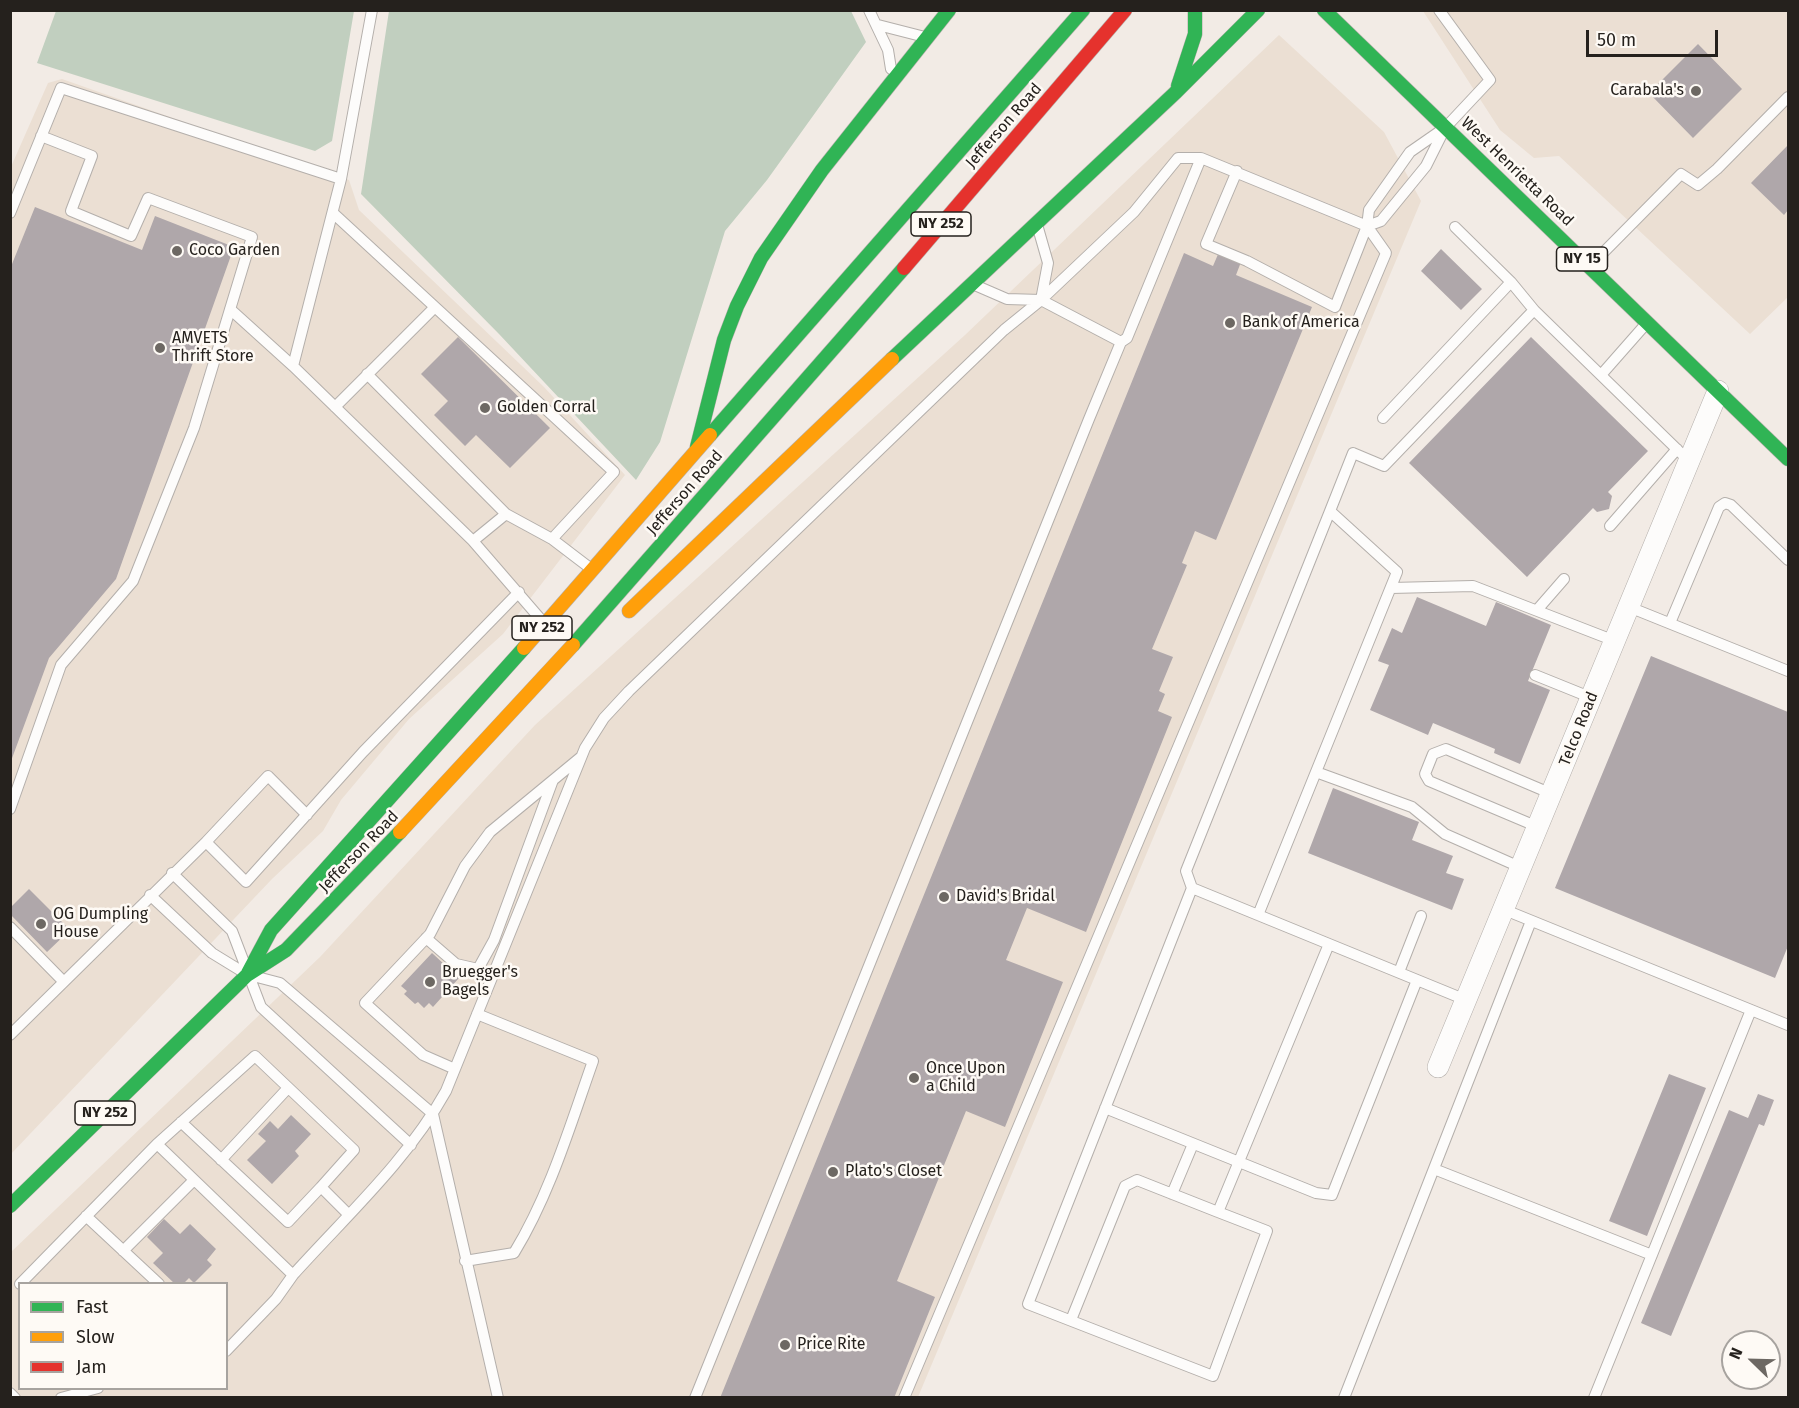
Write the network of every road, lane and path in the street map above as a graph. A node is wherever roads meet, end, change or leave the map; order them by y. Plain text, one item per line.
1 (372, 10) edge
2 (869, 10) edge
3 (949, 10) edge
4 (1083, 10) edge
5 (1125, 10) edge
6 (1195, 10) edge
7 (1258, 10) edge
8 (1324, 10) edge
9 (1439, 10) edge
10 (878, 25) junction
11 (925, 36) junction
12 (892, 79) junction
13 (1175, 93) junction
14 (1788, 97) edge
15 (1446, 127) junction
16 (40, 136) junction
17 (1201, 158) junction
18 (1237, 171) junction
19 (341, 179) junction
20 (10, 213) edge
21 (333, 213) junction
22 (1036, 223) junction
23 (1367, 226) junction
24 (1455, 227) dead end
25 (1589, 266) junction
26 (1511, 282) junction
27 (971, 284) junction
28 (1041, 300) junction
29 (435, 307) junction
30 (231, 309) junction
31 (1534, 310) junction
32 (1647, 322) junction
33 (1124, 340) junction
34 (293, 366) junction
35 (367, 374) junction
36 (1601, 375) junction
37 (1718, 391) junction
38 (335, 407) junction
39 (1383, 418) dead end
40 (695, 454) junction
41 (1683, 455) junction
42 (1788, 459) edge
43 (1330, 511) junction
44 (506, 514) junction
45 (1610, 526) dead end
46 (552, 539) junction
47 (473, 541) junction
48 (1788, 560) edge
49 (592, 570) junction
50 (1564, 579) dead end
51 (1391, 588) junction
52 (519, 592) junction
53 (1629, 607) junction
54 (1537, 610) junction
55 (1670, 623) junction
56 (545, 624) junction
57 (615, 625) dead end
58 (1615, 641) junction
59 (1788, 670) edge
60 (566, 674) dead end
61 (1535, 675) dead end
62 (1592, 698) junction
63 (487, 742) junction
64 (582, 756) junction
65 (1316, 772) junction
66 (553, 780) junction
67 (1552, 794) junction
68 (10, 808) edge
69 (307, 815) junction
70 (1538, 827) junction
71 (206, 842) junction
72 (1522, 867) junction
73 (172, 873) junction
74 (1192, 888) junction
75 (150, 895) junction
76 (1505, 910) junction
77 (1258, 915) junction
78 (1421, 916) dead end
79 (1531, 921) junction
80 (10, 927) edge
81 (426, 938) junction
82 (1329, 944) junction
83 (1399, 972) junction
84 (247, 975) junction
85 (1417, 980) junction
86 (63, 981) junction
87 (1466, 1000) junction
88 (1751, 1010) junction
89 (477, 1014) junction
90 (1788, 1025) edge
91 (10, 1035) edge
92 (1438, 1067) dead end
93 (455, 1068) junction
94 (288, 1088) junction
95 (1105, 1108) junction
96 (433, 1114) junction
97 (181, 1122) junction
98 (157, 1144) junction
99 (411, 1144) junction
100 (1193, 1144) junction
101 (221, 1160) junction
102 (1238, 1162) junction
103 (1434, 1169) junction
104 (194, 1180) junction
105 (321, 1187) junction
106 (1172, 1194) junction
107 (11, 1205) edge
108 (1218, 1212) junction
109 (348, 1214) junction
110 (86, 1216) junction
111 (123, 1251) junction
112 (1652, 1255) junction
113 (465, 1261) junction
114 (293, 1275) junction
115 (22, 1282) edge
116 (157, 1282) edge
117 (1071, 1320) junction
118 (228, 1348) edge
119 (94, 1390) edge
120 (10, 1394) edge
121 (15, 1398) edge
122 (61, 1398) edge
123 (498, 1398) edge
124 (695, 1398) edge
125 (904, 1398) edge
126 (1344, 1398) edge
127 (1594, 1398) edge

1 - 19 lane
2 - 10 lane
3 - 11 main road
4 - 40 main road, Jefferson Road / NY 252
5 - 63 main road, Jefferson Road / NY 252
6 - 13 main road
7 - 13 main road
8 - 15 main road, West Henrietta Road / NY 15
9 - 15 lane
10 - 11 lane
10 - 12 lane
11 - 12 main road
12 - 40 main road
13 - 22 main road
14 - 25 lane
15 - 23 lane
15 - 23 lane
15 - 25 main road, West Henrietta Road / NY 15
16 - 19 lane
16 - 20 lane
16 - 30 lane
17 - 18 lane
17 - 28 lane
17 - 33 lane
18 - 23 lane
18 - 23 lane
19 - 21 lane
21 - 29 lane
21 - 34 lane
22 - 27 main road
22 - 28 lane
23 - 125 lane
24 - 26 lane
25 - 32 main road, West Henrietta Road / NY 15
26 - 31 lane
26 - 39 lane
27 - 28 lane
27 - 57 main road
28 - 33 lane
28 - 64 lane
29 - 35 lane
29 - 46 lane
30 - 34 lane
30 - 68 lane
31 - 36 lane
31 - 43 lane
32 - 36 lane
32 - 37 main road, West Henrietta Road / NY 15
33 - 124 lane
34 - 38 lane
35 - 38 lane
35 - 44 lane
36 - 41 lane
37 - 41 street, Telco Road
37 - 42 main road, West Henrietta Road / NY 15
38 - 47 lane
40 - 49 main road, Jefferson Road / NY 252
41 - 45 lane
41 - 53 street, Telco Road
43 - 51 lane
43 - 74 lane
44 - 46 lane
44 - 47 lane
46 - 49 lane
47 - 52 lane
48 - 55 lane
49 - 56 main road, Jefferson Road / NY 252
50 - 54 lane
51 - 54 lane
51 - 65 lane
52 - 56 lane
52 - 69 lane
53 - 55 lane
53 - 58 street, Telco Road
54 - 58 lane
55 - 59 lane
56 - 84 main road, Jefferson Road / NY 252
58 - 62 street, Telco Road
60 - 63 main road
61 - 62 lane
62 - 67 street, Telco Road
63 - 84 main road, Jefferson Road / NY 252
64 - 66 lane
64 - 89 lane
65 - 72 lane
65 - 77 lane
66 - 81 lane
66 - 81 lane
67 - 70 street, Telco Road
67 - 70 lane
69 - 71 lane
69 - 71 lane
70 - 72 street, Telco Road
71 - 73 lane
72 - 76 street, Telco Road
73 - 75 lane
73 - 84 lane
74 - 77 lane
74 - 95 lane
75 - 84 lane
75 - 86 lane
76 - 79 lane
76 - 87 street, Telco Road
77 - 82 lane
78 - 83 lane
79 - 88 lane
79 - 103 lane
80 - 86 lane
81 - 93 lane
82 - 83 lane
82 - 102 lane
83 - 85 lane
84 - 96 lane
84 - 99 lane
84 - 107 main road, Jefferson Road / NY 252
85 - 87 lane
85 - 102 lane
86 - 91 lane
87 - 92 street, Telco Road
88 - 90 lane
88 - 112 lane
89 - 93 lane
89 - 113 lane
93 - 96 lane
94 - 97 lane
94 - 101 lane
94 - 105 lane
95 - 100 lane
95 - 117 lane
96 - 99 lane
96 - 113 lane
97 - 98 lane
97 - 101 lane
98 - 104 lane
98 - 110 lane
99 - 109 lane
100 - 102 lane
100 - 106 lane
101 - 105 lane
102 - 108 lane
103 - 112 lane
103 - 126 lane
104 - 111 lane
104 - 114 lane
105 - 109 lane
106 - 108 lane
106 - 117 lane
108 - 117 lane
109 - 114 lane
110 - 111 lane
110 - 115 lane
111 - 116 lane
112 - 127 lane
113 - 123 lane
114 - 118 lane
119 - 122 lane
120 - 121 lane

